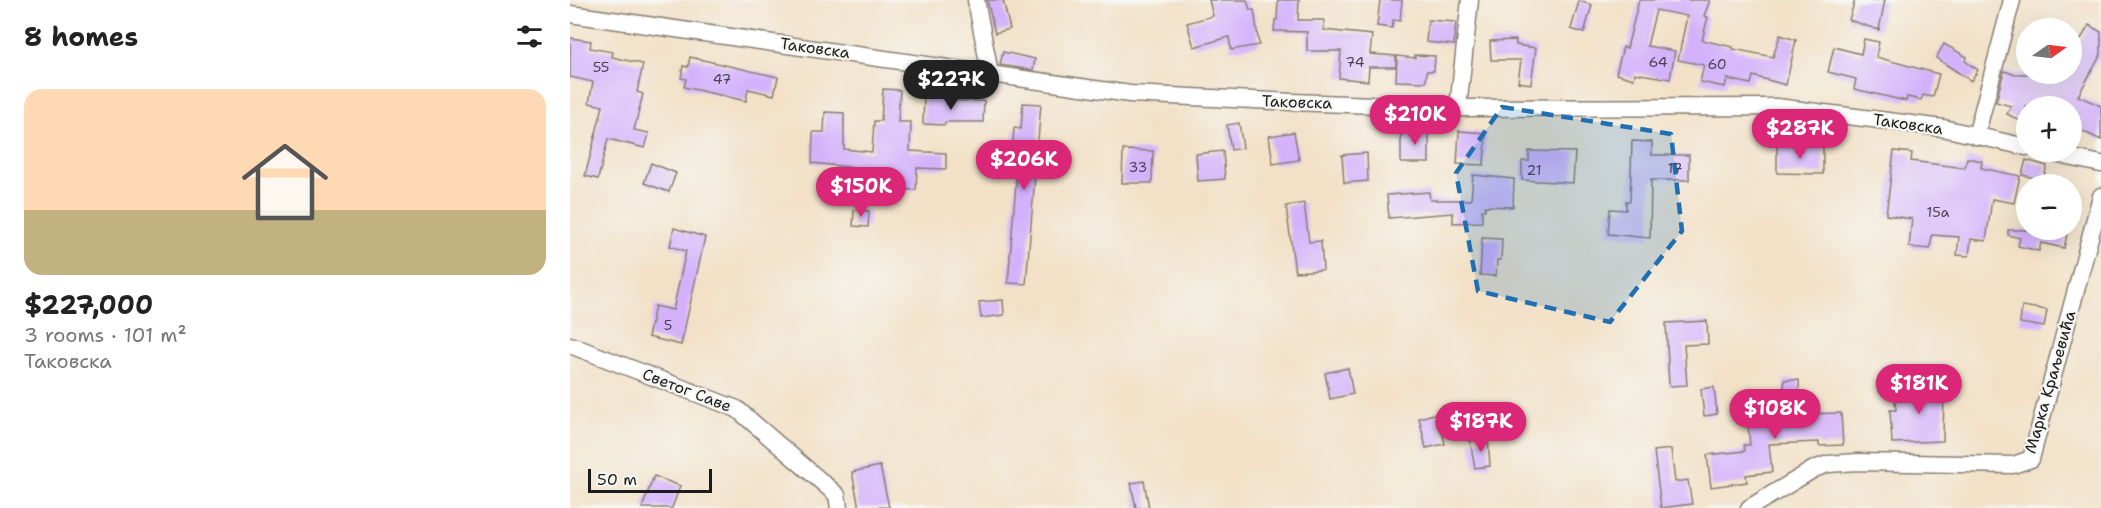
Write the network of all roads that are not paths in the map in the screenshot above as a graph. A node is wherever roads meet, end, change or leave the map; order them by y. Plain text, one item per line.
1 (976, 0) edge
2 (1470, 0) edge
3 (2012, 0) edge
4 (570, 14) edge
5 (990, 73) junction
6 (1458, 108) junction
7 (1976, 136) junction
8 (2016, 145) edge
9 (2082, 160) edge
10 (2101, 164) edge
11 (2101, 196) edge
12 (570, 345) edge
13 (839, 508) edge
14 (1749, 508) edge

1 - 5 street
2 - 6 street
3 - 7 street
4 - 5 street, Таковска
5 - 6 street, Таковска
6 - 7 street, Таковска
7 - 8 street, Таковска
9 - 10 street
11 - 14 street, Марка Краљевића
12 - 13 street, Светог Саве

